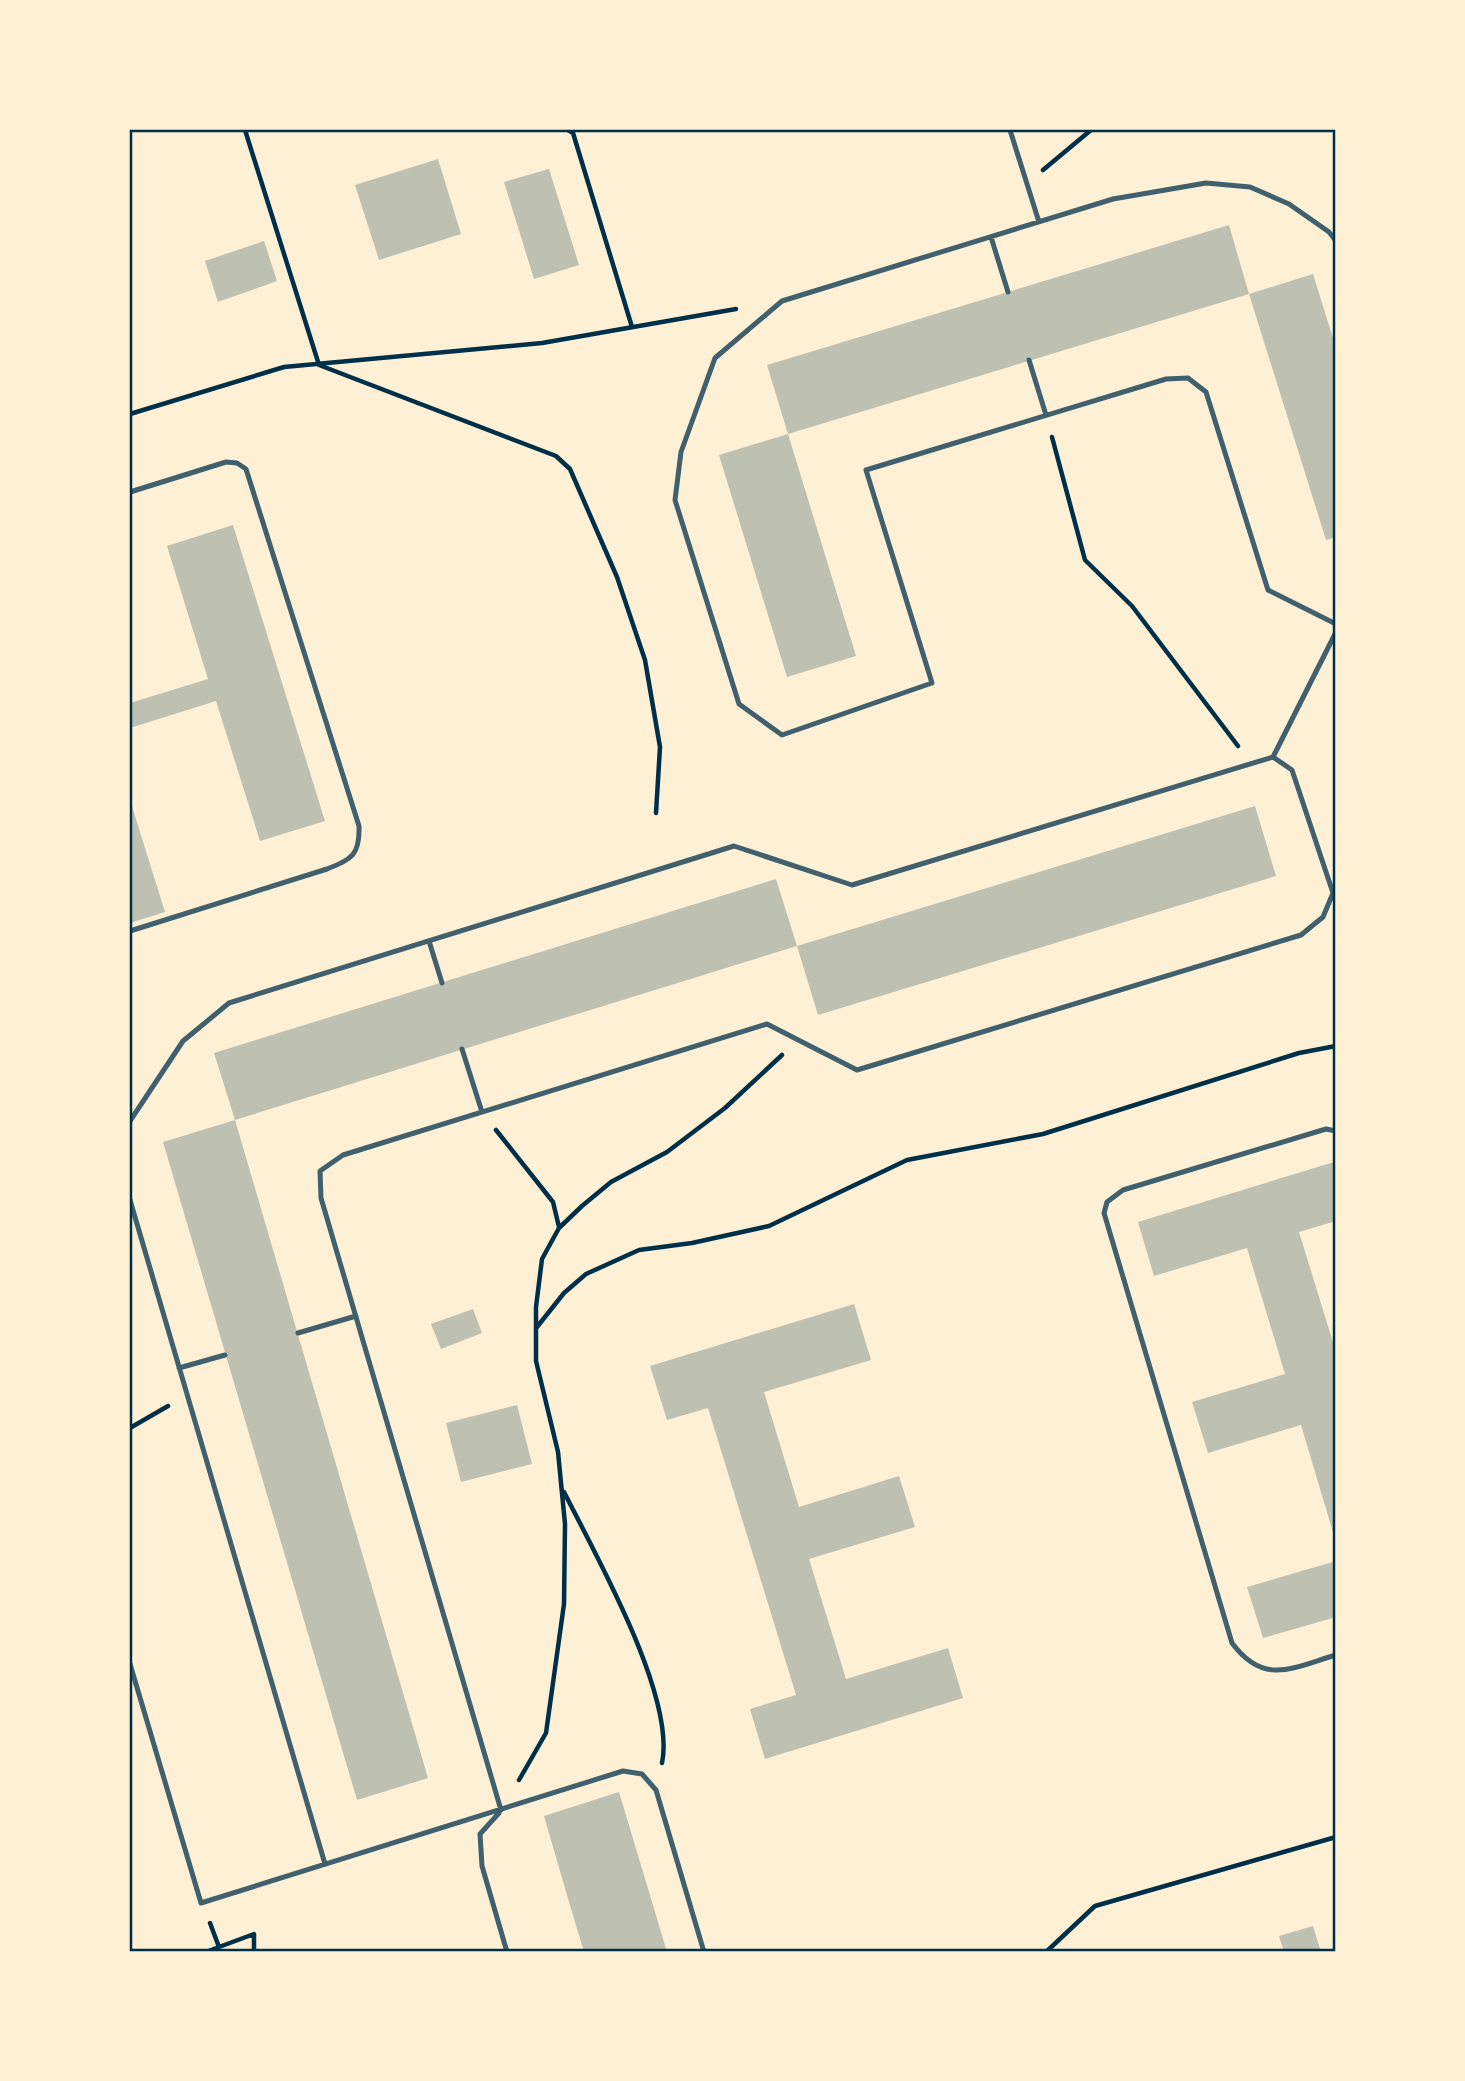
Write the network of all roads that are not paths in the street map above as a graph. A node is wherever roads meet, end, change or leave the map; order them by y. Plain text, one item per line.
1 (1010, 130) edge
2 (1039, 222) junction
3 (991, 237) junction
4 (1335, 241) edge
5 (1008, 292) dead end
6 (1029, 360) dead end
7 (1046, 415) junction
8 (130, 492) edge
9 (1335, 624) edge
10 (1335, 632) edge
11 (1273, 757) junction
12 (130, 931) edge
13 (429, 941) junction
14 (442, 983) dead end
15 (462, 1049) dead end
16 (482, 1112) junction
17 (130, 1121) edge
18 (1335, 1131) edge
19 (130, 1200) edge
20 (356, 1316) junction
21 (298, 1334) dead end
22 (225, 1355) dead end
23 (179, 1368) junction
24 (1335, 1655) edge
25 (130, 1664) edge
26 (502, 1810) junction
27 (325, 1864) junction
28 (507, 1951) edge
29 (704, 1951) edge

1 - 2 lane
2 - 3 lane
2 - 4 lane
3 - 5 lane
3 - 7 lane
6 - 7 lane
7 - 9 lane
8 - 12 lane
10 - 11 lane
11 - 13 lane
11 - 16 lane
13 - 14 lane
13 - 17 lane
15 - 16 lane
16 - 20 lane
18 - 24 lane
19 - 23 lane
20 - 21 lane
20 - 26 lane
22 - 23 lane
23 - 27 lane
25 - 27 lane
26 - 27 lane
26 - 28 lane
26 - 29 lane

